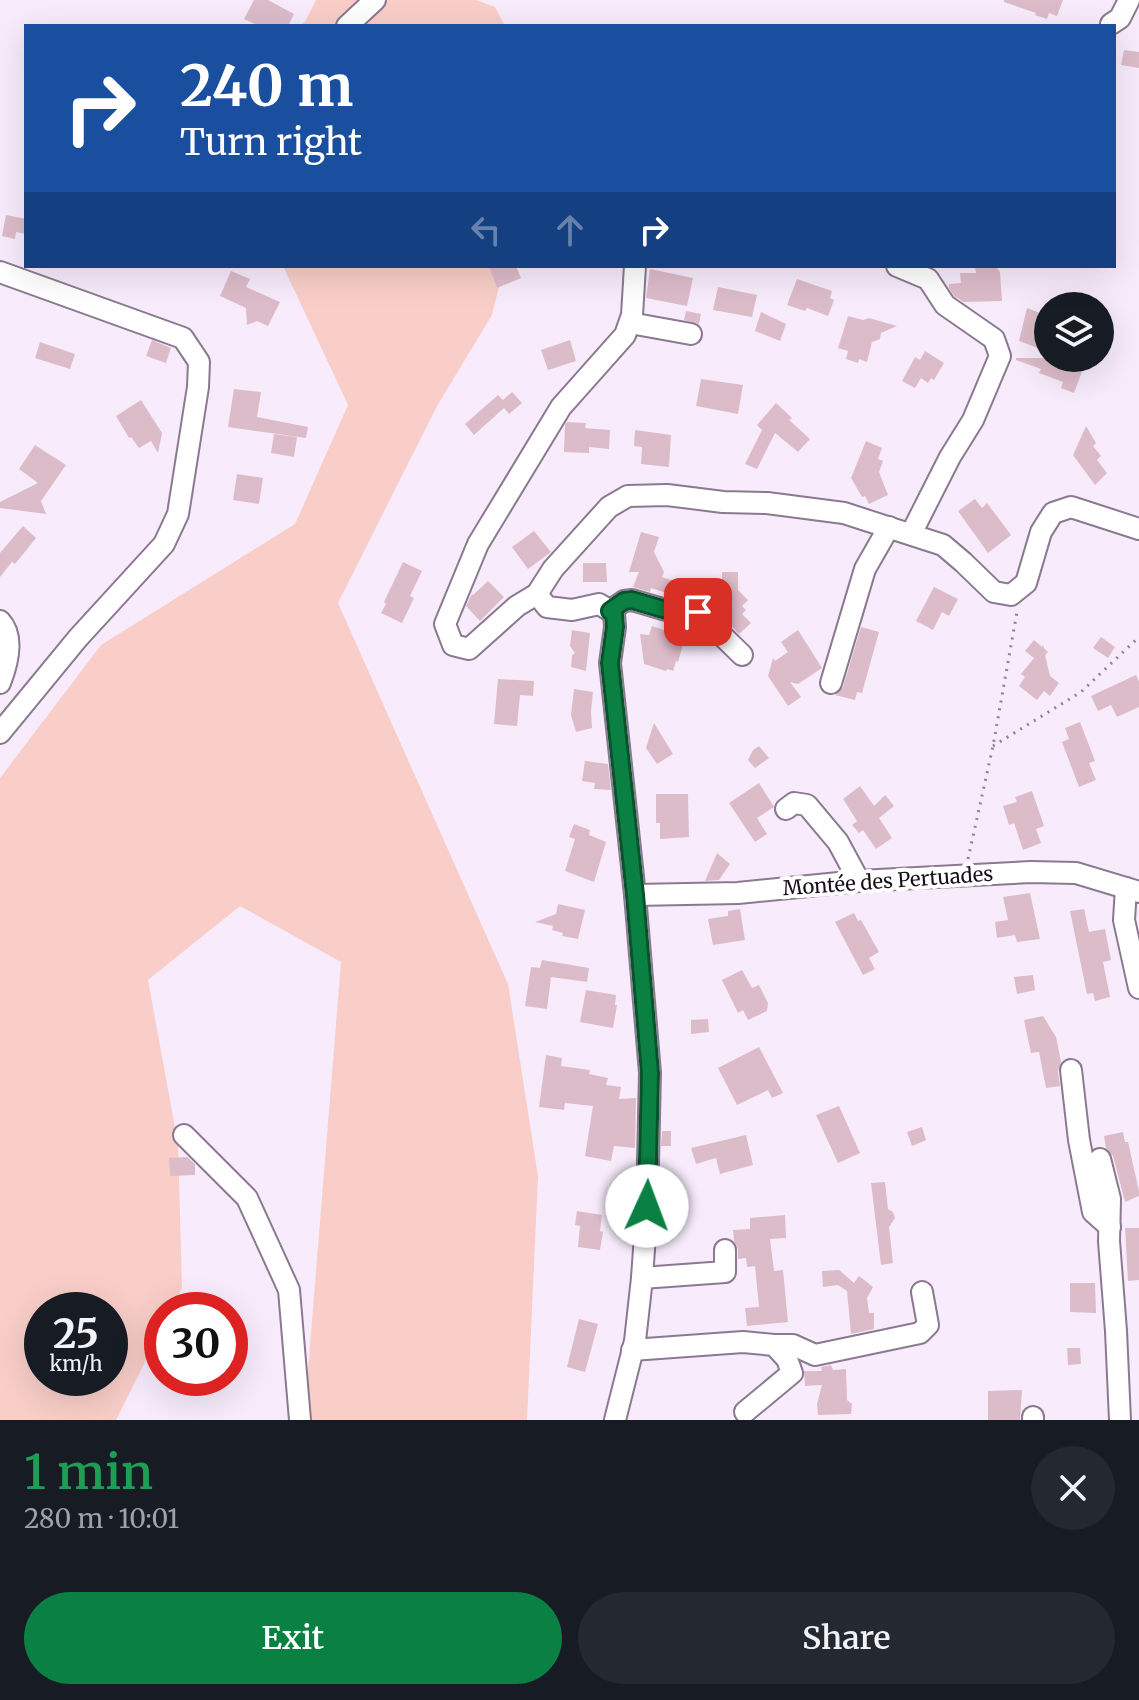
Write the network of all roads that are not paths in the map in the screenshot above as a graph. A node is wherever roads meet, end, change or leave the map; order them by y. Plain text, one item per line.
1 (375, 0) edge
2 (1129, 0) edge
3 (349, 24) edge
4 (1111, 24) dead end
5 (635, 268) edge
6 (902, 268) edge
7 (0, 272) edge
8 (630, 323) junction
9 (691, 334) dead end
10 (889, 527) junction
11 (1139, 529) edge
12 (911, 534) junction
13 (537, 594) junction
14 (610, 611) junction
15 (0, 621) edge
16 (742, 655) dead end
17 (0, 683) edge
18 (831, 683) dead end
19 (0, 733) edge
20 (786, 809) dead end
21 (859, 881) junction
22 (1133, 890) edge
23 (635, 895) junction
24 (1139, 988) edge
25 (1071, 1070) dead end
26 (184, 1135) dead end
27 (1100, 1159) dead end
28 (1110, 1227) junction
29 (725, 1250) dead end
30 (642, 1278) junction
31 (922, 1292) dead end
32 (774, 1345) junction
33 (632, 1350) junction
34 (745, 1412) dead end
35 (1114, 1415) edge
36 (300, 1420) edge
37 (615, 1420) edge

1 - 3 street
2 - 4 street
5 - 8 street
6 - 12 street
7 - 19 street
8 - 9 street
8 - 13 street
10 - 12 street
10 - 13 street
10 - 18 street
11 - 12 street
13 - 14 street
14 - 16 street
14 - 23 street
15 - 17 street
20 - 21 street
21 - 22 street, Montée des Pertuades
21 - 23 street, Montée des Pertuades
22 - 24 street
23 - 30 street
25 - 28 street
26 - 36 street
27 - 28 street
28 - 35 street
29 - 30 street
30 - 33 street
31 - 32 street
32 - 33 street
32 - 34 street
33 - 37 street

